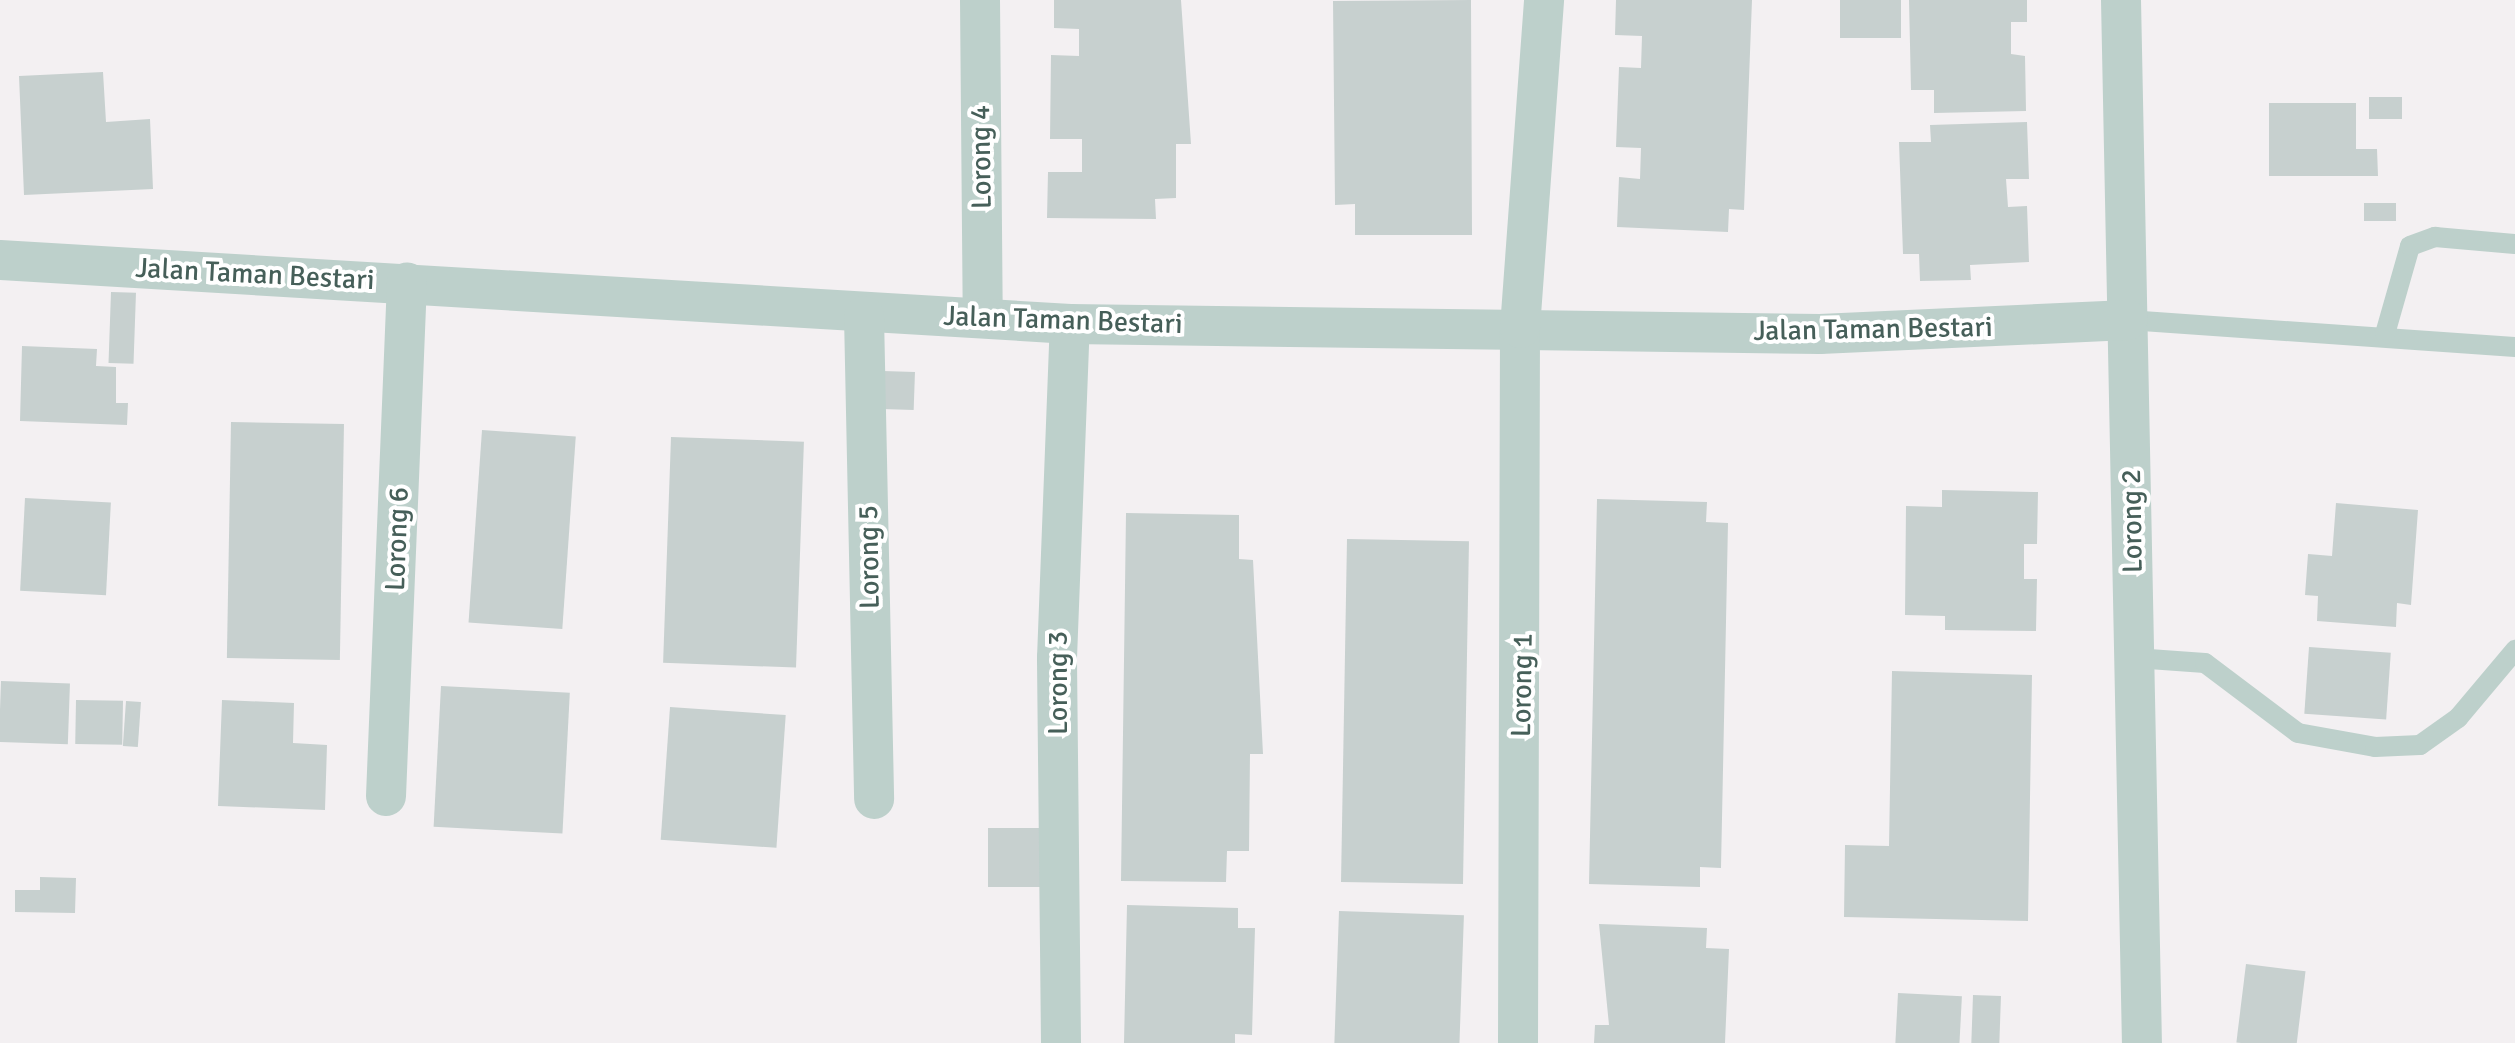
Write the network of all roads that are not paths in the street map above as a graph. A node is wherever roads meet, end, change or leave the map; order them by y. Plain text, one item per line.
1 (980, 0) edge
2 (1544, 0) edge
3 (2121, 0) edge
4 (2515, 244) edge
5 (0, 260) edge
6 (407, 282) junction
7 (983, 315) junction
8 (864, 316) junction
9 (2128, 320) junction
10 (1070, 324) junction
11 (1520, 328) junction
12 (2385, 334) junction
13 (2515, 347) edge
14 (2515, 650) edge
15 (2135, 658) junction
16 (386, 796) dead end
17 (874, 798) dead end
18 (1061, 1043) edge
19 (1518, 1043) edge
20 (2142, 1043) edge

1 - 7 street, Lorong 4
2 - 11 street
3 - 9 street, Lorong 2
4 - 12 lane
5 - 6 street, Jalan Taman Bestari
6 - 8 street, Jalan Taman Bestari
6 - 16 street, Lorong 6
7 - 8 street, Jalan Taman Bestari
7 - 10 street, Jalan Taman Bestari
8 - 17 street, Lorong 5
9 - 11 street, Jalan Taman Bestari
9 - 12 lane
9 - 15 street, Lorong 2
10 - 11 street, Jalan Taman Bestari
10 - 18 street, Lorong 3
11 - 19 street, Lorong 1
12 - 13 lane
14 - 15 lane
15 - 20 street, Lorong 2

